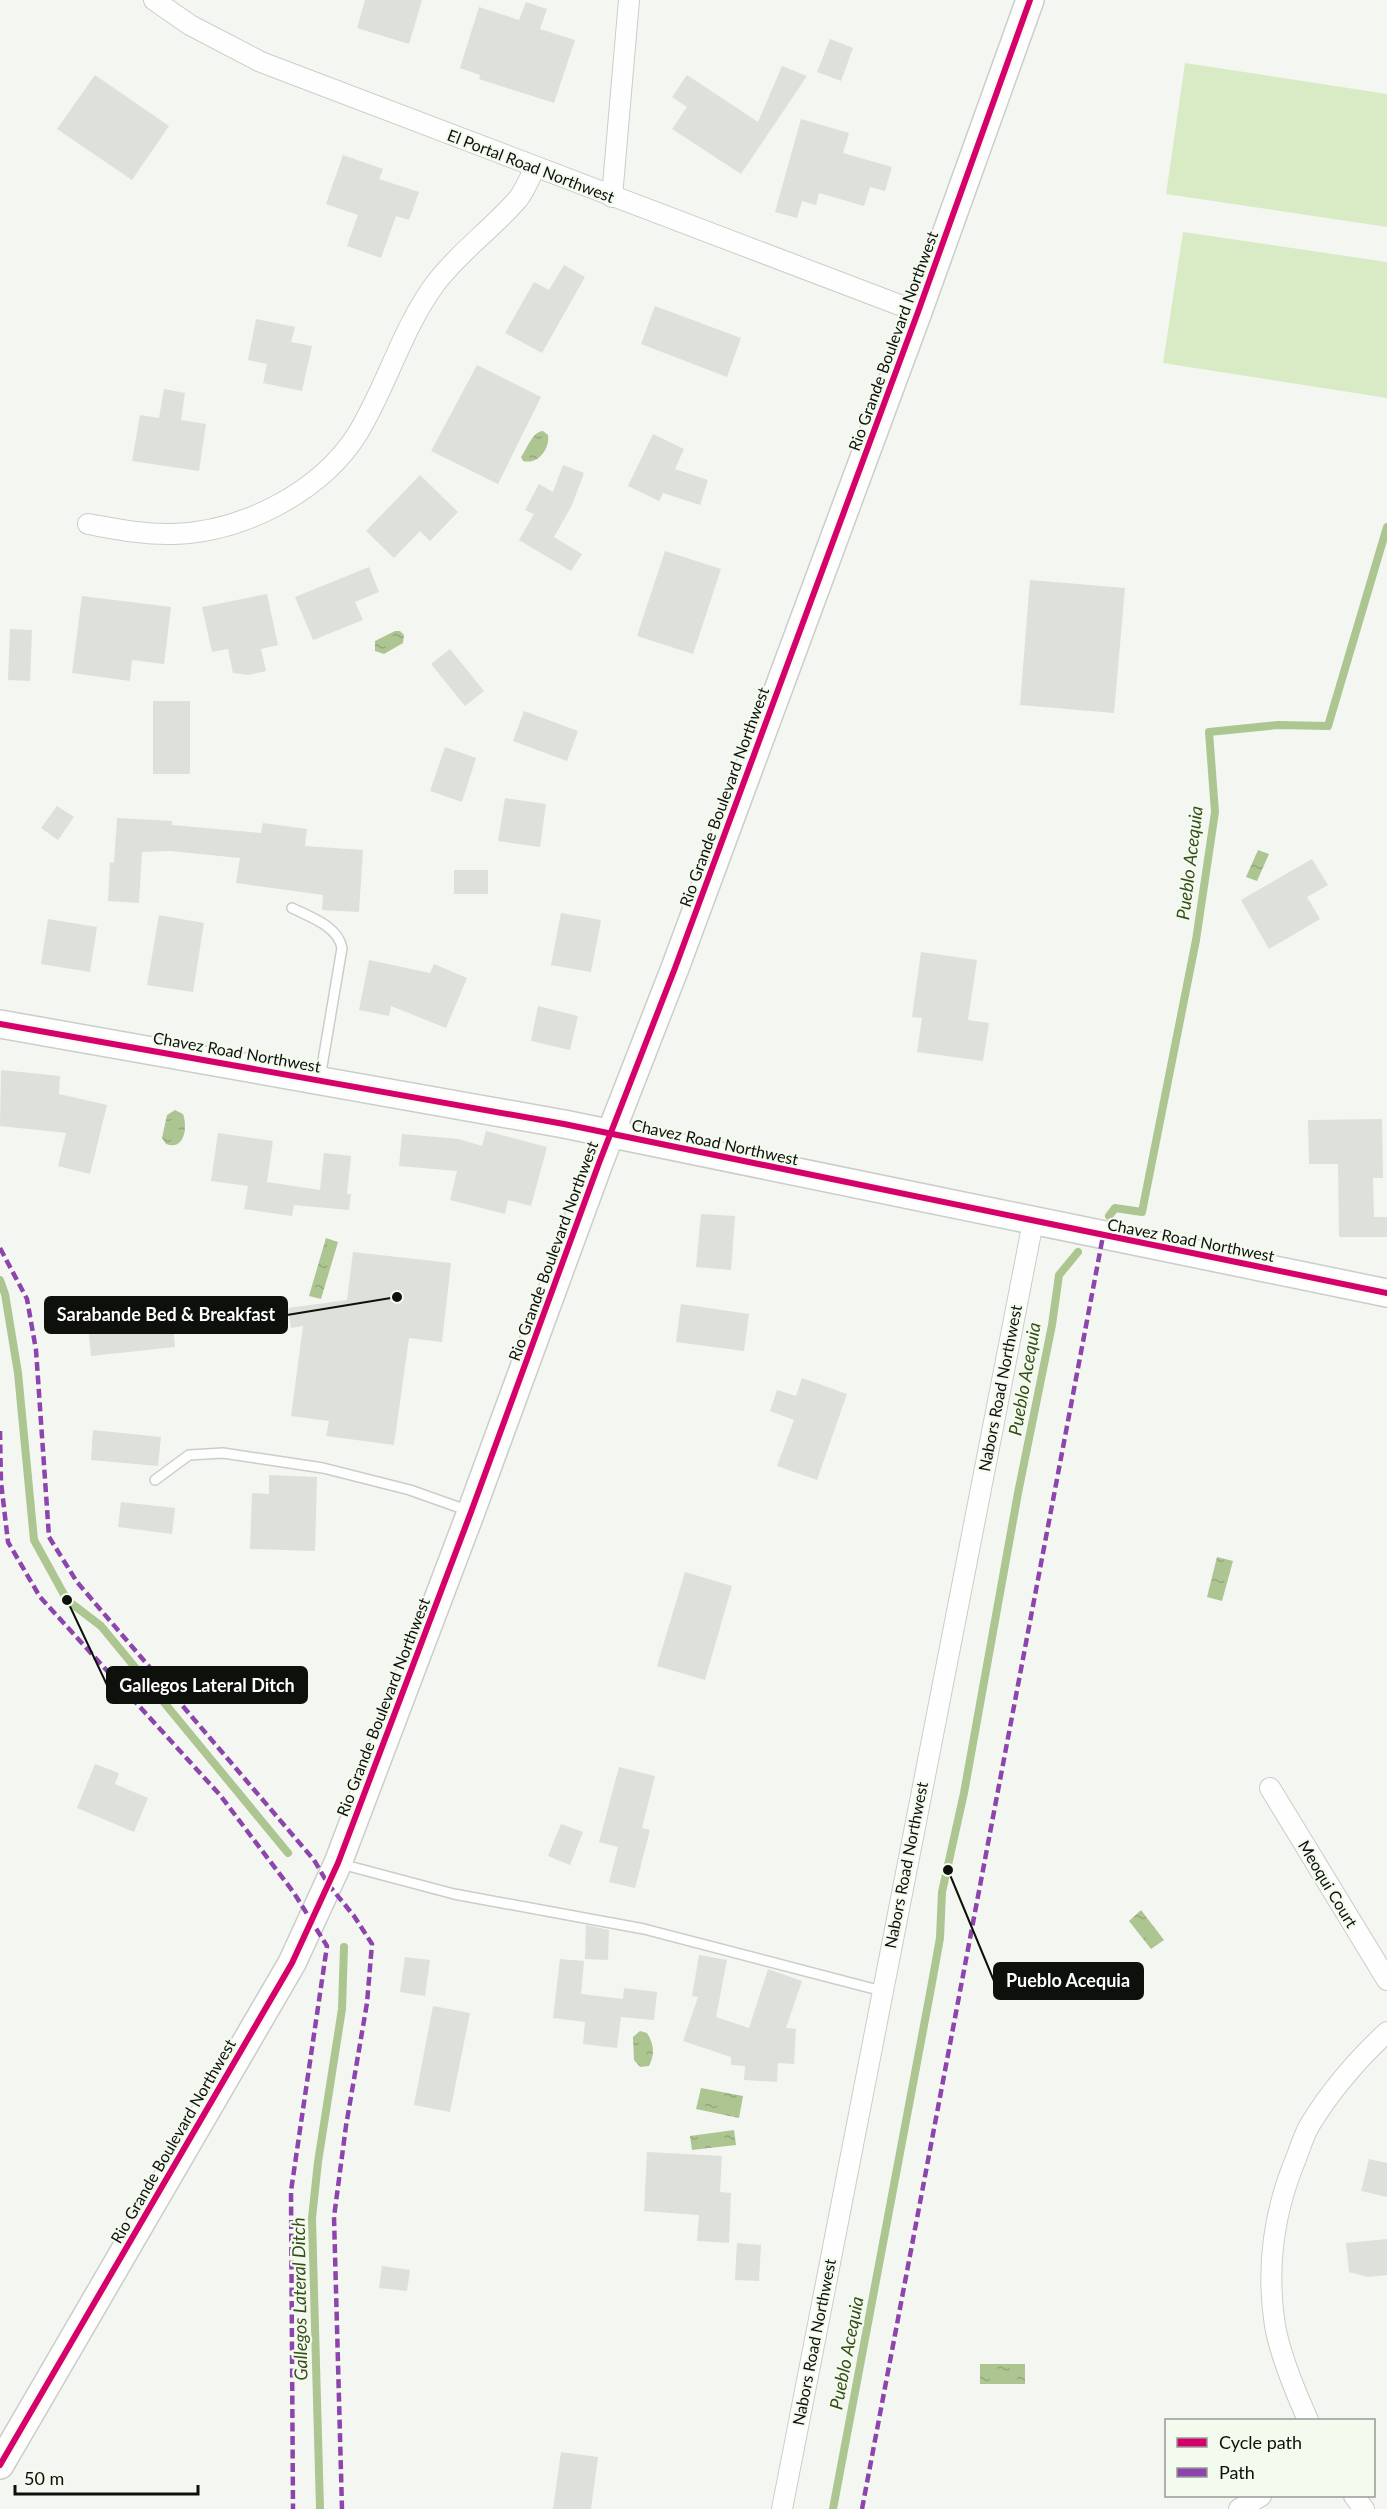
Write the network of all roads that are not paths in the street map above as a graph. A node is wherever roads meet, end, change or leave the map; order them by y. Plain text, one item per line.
1 (154, 0) edge
2 (629, 0) edge
3 (1030, 0) edge
4 (535, 167) junction
5 (612, 197) junction
6 (918, 312) junction
7 (88, 524) dead end
8 (292, 908) dead end
9 (0, 1024) edge
10 (319, 1080) junction
11 (611, 1134) junction
12 (1033, 1222) junction
13 (1387, 1293) edge
14 (155, 1480) dead end
15 (471, 1512) junction
16 (1270, 1788) dead end
17 (338, 1863) junction
18 (1387, 1980) edge
19 (882, 1991) junction
20 (1387, 2032) edge
21 (1307, 2419) edge
22 (0, 2465) edge
23 (1259, 2497) edge
24 (1355, 2497) edge
25 (782, 2509) edge
26 (1239, 2509) edge
27 (1364, 2509) edge

1 - 4 street, El Portal Road Northwest
2 - 5 street
3 - 6 street, Rio Grande Boulevard Northwest
4 - 5 street, El Portal Road Northwest
4 - 7 street
5 - 6 street, El Portal Road Northwest
6 - 11 street, Rio Grande Boulevard Northwest
8 - 10 lane
9 - 10 street, Chavez Road Northwest
10 - 11 street, Chavez Road Northwest
11 - 12 street, Chavez Road Northwest
11 - 15 street, Rio Grande Boulevard Northwest
12 - 13 street, Chavez Road Northwest
12 - 19 street, Nabors Road Northwest
14 - 15 lane
15 - 17 street, Rio Grande Boulevard Northwest
16 - 18 street, Meoqui Court
17 - 19 lane
17 - 22 street, Rio Grande Boulevard Northwest
19 - 25 street, Nabors Road Northwest
20 - 21 street
23 - 26 street
24 - 27 street

